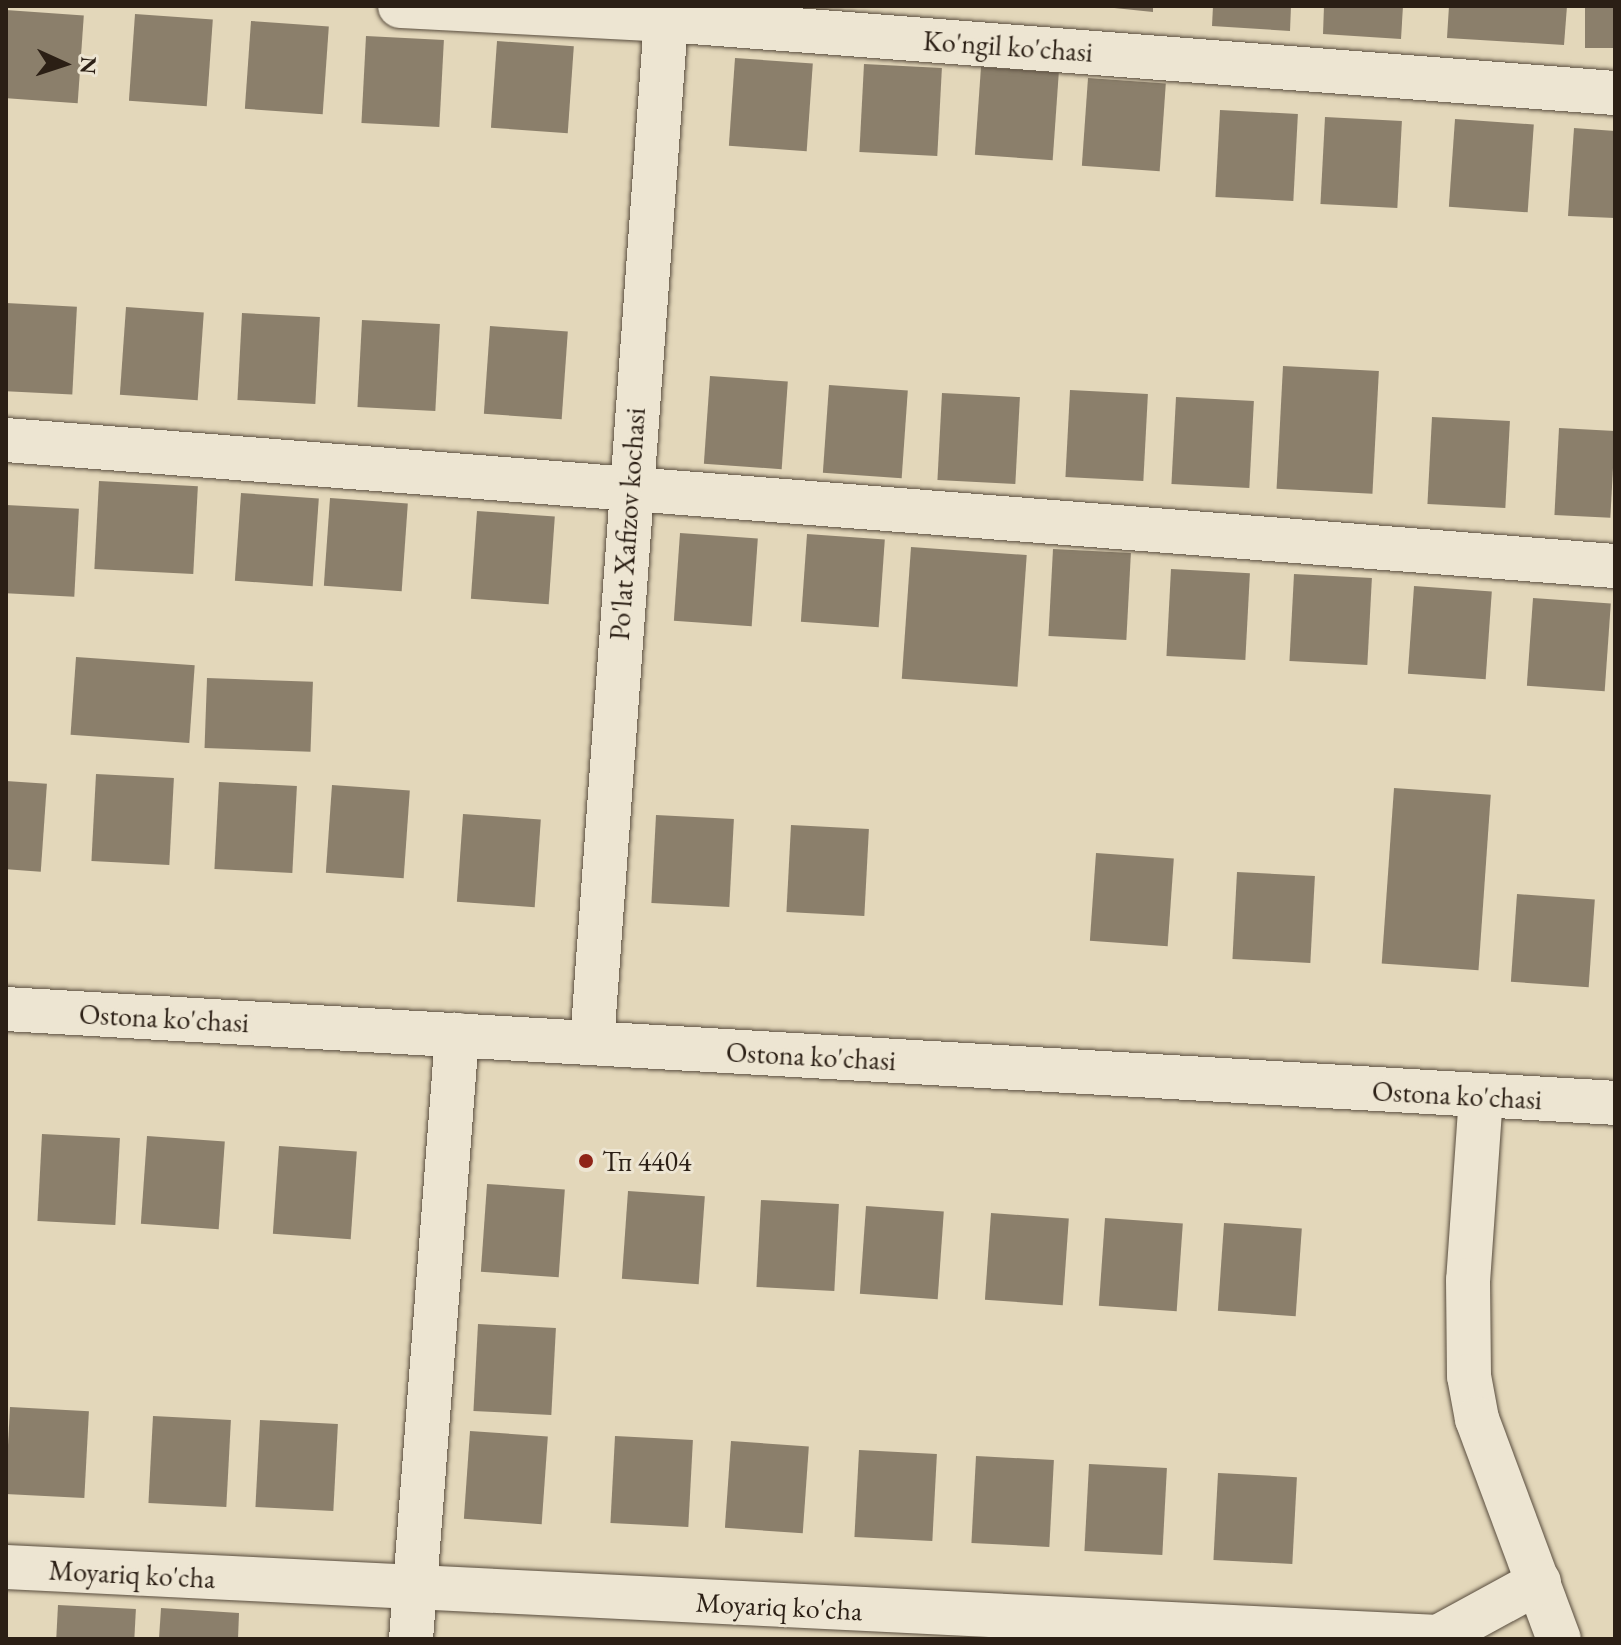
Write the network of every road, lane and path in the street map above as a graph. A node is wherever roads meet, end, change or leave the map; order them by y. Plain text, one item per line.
1 (400, 6) edge
2 (666, 13) edge
3 (1615, 93) edge
4 (6, 440) edge
5 (629, 485) junction
6 (1615, 566) edge
7 (6, 1009) edge
8 (457, 1035) junction
9 (592, 1043) junction
10 (1481, 1096) junction
11 (1615, 1103) edge
12 (6, 1567) edge
13 (1539, 1582) junction
14 (415, 1589) junction
15 (411, 1639) edge
16 (1559, 1639) edge

1 - 2 street, Ko'ngil ko'chasi
2 - 3 street, Ko'ngil ko'chasi
2 - 5 street, Po'lat Xafizov kochasi
4 - 5 street
5 - 6 street
5 - 9 street, Po'lat Xafizov kochasi
7 - 8 street, Ostona ko'chasi
8 - 9 street, Ostona ko'chasi
8 - 14 street
9 - 10 street, Ostona ko'chasi
10 - 11 street, Ostona ko'chasi
10 - 13 street
12 - 14 street, Moyariq ko'cha
13 - 14 street, Moyariq ko'cha
13 - 16 street
14 - 15 street

